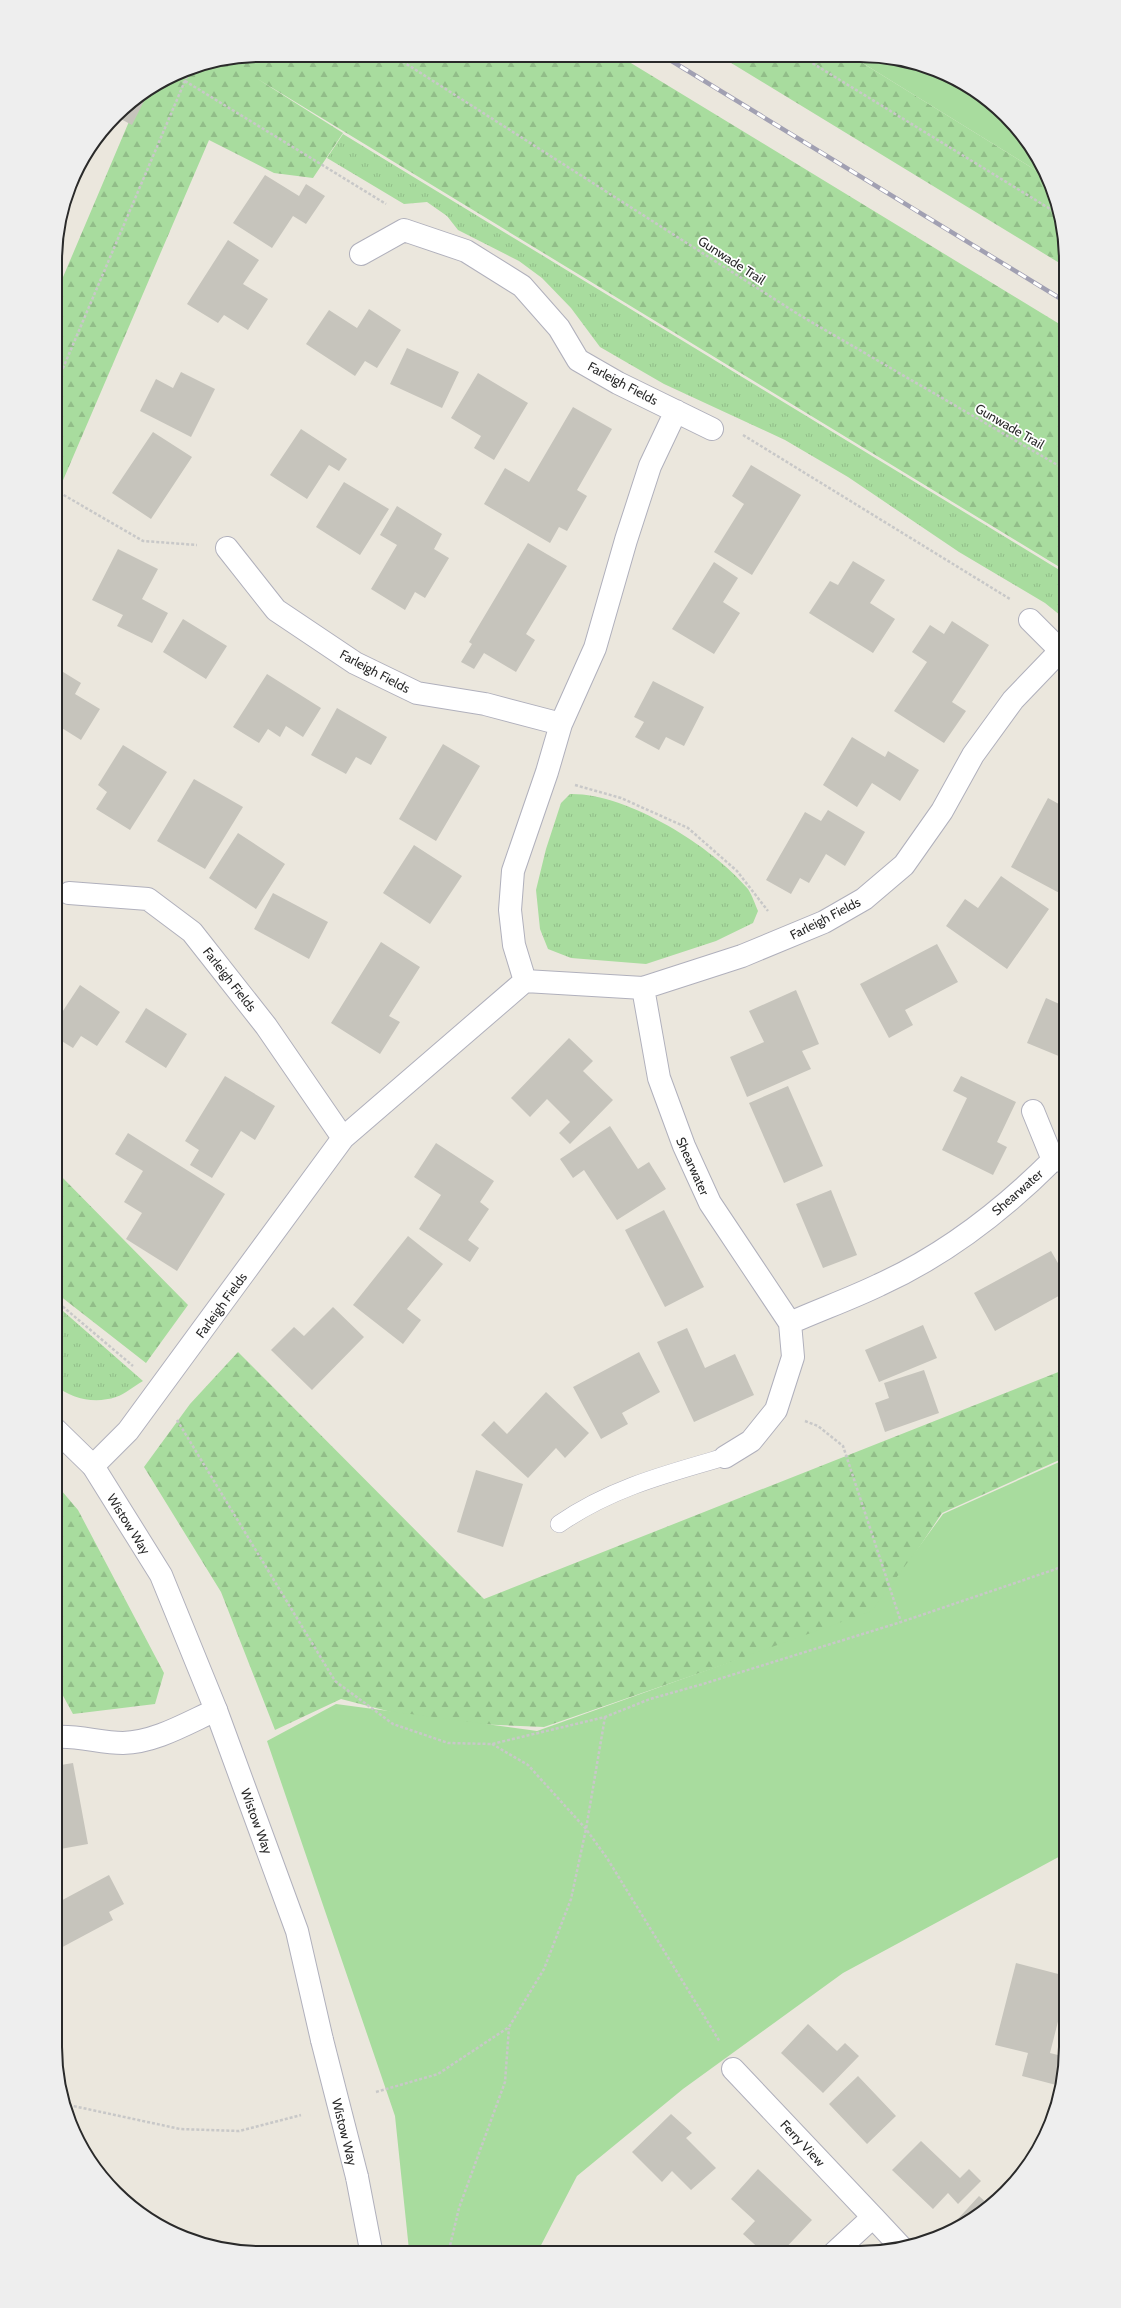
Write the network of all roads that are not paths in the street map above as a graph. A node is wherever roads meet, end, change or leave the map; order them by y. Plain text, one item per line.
1 (361, 254) dead end
2 (676, 411) junction
3 (712, 429) road end
4 (227, 548) road end
5 (1030, 620) road end
6 (1059, 650) edge
7 (1059, 658) edge
8 (561, 724) junction
9 (69, 893) dead end
10 (525, 981) junction
11 (643, 988) junction
12 (1033, 1111) dead end
13 (343, 1138) junction
14 (1059, 1160) edge
15 (790, 1323) junction
16 (62, 1436) edge
17 (725, 1457) joint
18 (93, 1466) junction
19 (559, 1524) dead end
20 (216, 1710) junction
21 (62, 1737) edge
22 (733, 2069) road end
23 (873, 2217) junction
24 (896, 2242) edge
25 (370, 2246) edge
26 (842, 2246) edge

1 - 2 street, Farleigh Fields
2 - 3 street, Farleigh Fields
2 - 8 street
4 - 8 street, Farleigh Fields
5 - 6 street, Farleigh Fields
7 - 11 street, Farleigh Fields
8 - 10 street
9 - 13 street, Farleigh Fields
10 - 11 street, Farleigh Fields
10 - 13 street, Farleigh Fields
11 - 15 street, Shearwater
12 - 14 street, Shearwater
13 - 18 street, Farleigh Fields
14 - 15 street, Shearwater
15 - 17 street, Shearwater
16 - 18 street, Wistow Way
17 - 19 lane
18 - 20 street, Wistow Way
20 - 21 street
20 - 25 street, Wistow Way, bridge
22 - 23 street, Ferry View
23 - 24 street, Ferry View
23 - 26 street

